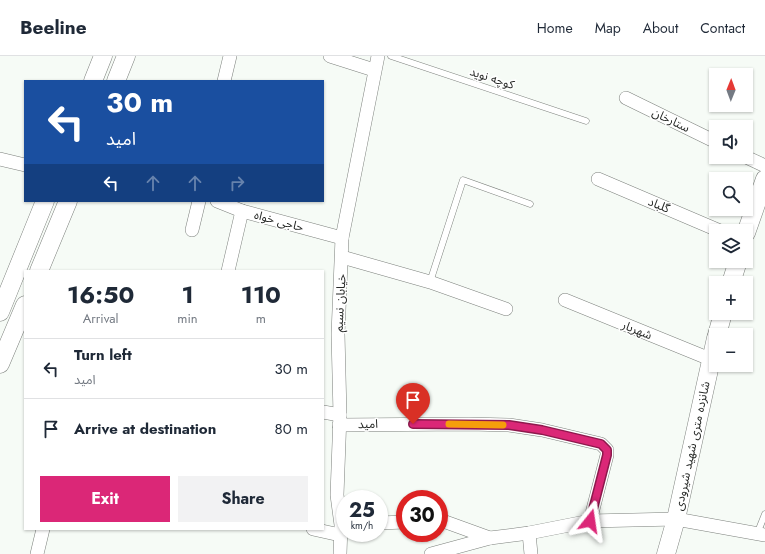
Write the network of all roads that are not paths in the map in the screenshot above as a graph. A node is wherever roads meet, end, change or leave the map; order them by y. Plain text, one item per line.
1 (103, 56) edge
2 (126, 56) edge
3 (230, 56) edge
4 (330, 56) edge
5 (378, 56) edge
6 (391, 56) edge
7 (374, 70) junction
8 (93, 80) edge
9 (116, 80) edge
10 (224, 80) edge
11 (626, 98) dead end
12 (586, 121) dead end
13 (709, 139) edge
14 (0, 159) edge
15 (753, 160) edge
16 (24, 165) edge
17 (765, 166) edge
18 (765, 179) edge
19 (598, 180) dead end
20 (45, 202) edge
21 (68, 202) edge
22 (199, 202) edge
23 (220, 202) edge
24 (530, 204) dead end
25 (242, 211) junction
26 (749, 224) edge
27 (709, 226) edge
28 (192, 230) dead end
29 (342, 238) junction
30 (342, 257) junction
31 (39, 270) edge
32 (228, 270) edge
33 (430, 282) junction
34 (565, 300) dead end
35 (24, 307) edge
36 (506, 309) dead end
37 (0, 312) edge
38 (709, 359) edge
39 (0, 362) edge
40 (709, 364) edge
41 (324, 412) edge
42 (339, 420) junction
43 (337, 490) edge
44 (765, 514) edge
45 (676, 519) junction
46 (590, 521) junction
47 (448, 523) edge
48 (336, 528) edge
49 (324, 529) edge
50 (43, 530) edge
51 (529, 533) junction
52 (761, 535) edge
53 (490, 538) junction
54 (341, 542) edge
55 (455, 551) edge
56 (37, 554) edge
57 (340, 554) edge
58 (431, 554) edge
59 (531, 554) edge
60 (666, 554) edge

1 - 8 main road
2 - 9 main road
3 - 10 street
4 - 7 street
5 - 7 street, خیابان نسیم
6 - 12 lane, کوچه نوید
7 - 29 street, خیابان نسیم
11 - 13 street, ستارخان
14 - 16 street
15 - 17 street
18 - 26 main road
19 - 27 street, گلباد
20 - 37 main road
21 - 31 main road
22 - 28 street
23 - 25 street, حاجی خواه
24 - 33 lane
25 - 29 street, حاجی خواه
25 - 32 street
29 - 30 street, خیابان نسیم
30 - 33 street
30 - 42 street, خیابان نسیم
33 - 36 street
34 - 38 street, شهریار
35 - 39 main road
40 - 45 main road, شانزده متری شهید شیرودی
41 - 42 street, امید
42 - 43 street, خیابان نسیم
42 - 46 street, امید
44 - 52 lane
45 - 46 street
45 - 52 street
45 - 60 main road, شانزده متری شهید شیرودی
46 - 51 street
47 - 53 street
48 - 49 street
50 - 56 street
51 - 53 street
51 - 59 street
53 - 55 street
54 - 57 street, خیابان نسیم
55 - 58 street

